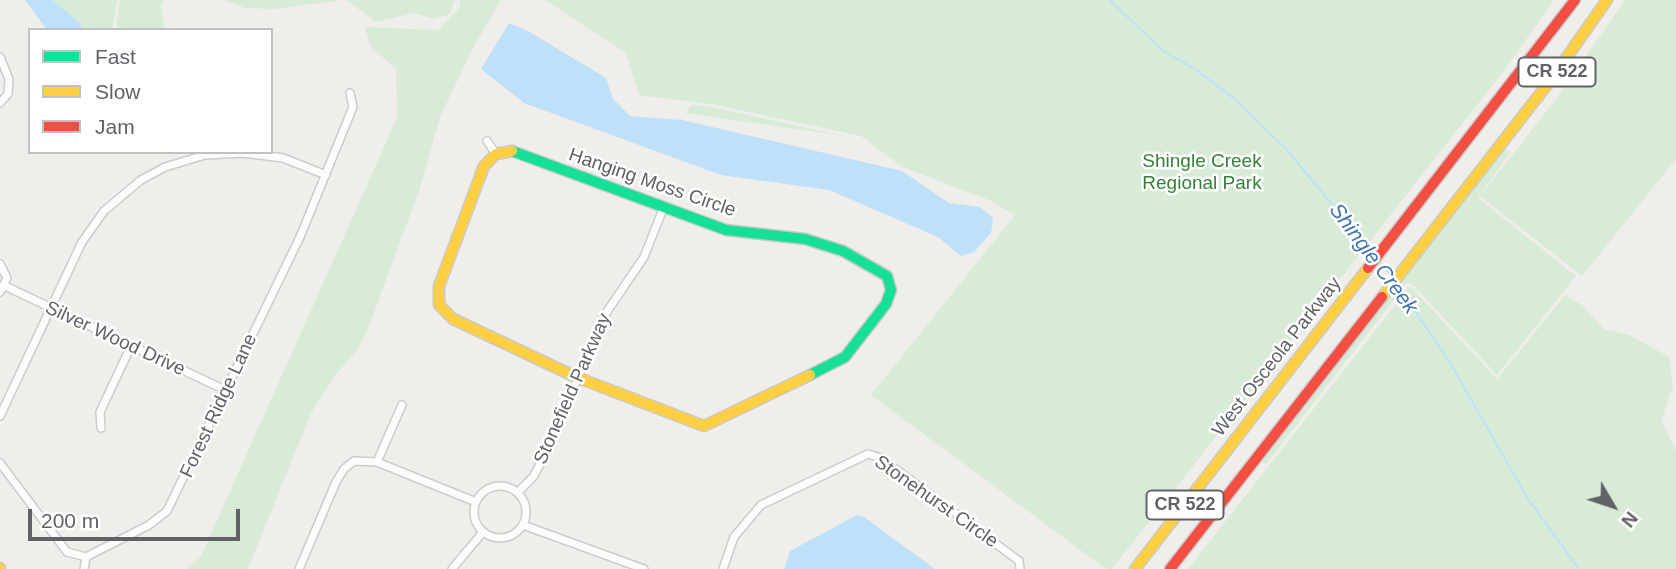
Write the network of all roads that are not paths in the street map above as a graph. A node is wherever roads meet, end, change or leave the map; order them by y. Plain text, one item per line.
1 (1575, 0) edge
2 (1606, 0) edge
3 (0, 57) edge
4 (350, 93) dead end
5 (0, 103) edge
6 (487, 141) dead end
7 (224, 154) edge
8 (251, 154) edge
9 (496, 154) junction
10 (326, 175) junction
11 (663, 209) junction
12 (0, 264) edge
13 (3, 289) edge
14 (51, 309) junction
15 (131, 346) junction
16 (576, 377) junction
17 (225, 390) junction
18 (402, 405) dead end
19 (0, 416) edge
20 (101, 428) dead end
21 (377, 462) junction
22 (0, 463) edge
23 (518, 492) junction
24 (475, 502) junction
25 (523, 525) junction
26 (483, 532) junction
27 (86, 557) junction
28 (84, 569) edge
29 (299, 569) edge
30 (452, 569) edge
31 (644, 569) edge
32 (723, 569) edge
33 (1020, 569) edge
34 (1135, 569) edge
35 (1170, 569) edge

1 - 34 main road, West Osceola Parkway / CR 522
2 - 35 main road, CR 522
3 - 5 street
4 - 10 street, Forest Ridge Lane
6 - 9 street
7 - 14 street
8 - 10 street
9 - 11 main road, Hanging Moss Circle
9 - 16 main road, Hanging Moss Circle
10 - 17 street, Forest Ridge Lane
11 - 16 street, Stonefield Parkway
11 - 16 main road, Hanging Moss Circle
12 - 13 street
13 - 14 street, Silver Wood Drive
14 - 15 street, Silver Wood Drive
14 - 19 street
15 - 17 street, Silver Wood Drive
15 - 20 street
16 - 23 street, Stonefield Parkway
17 - 27 street, Forest Ridge Lane
18 - 21 street
21 - 24 street
21 - 29 street
22 - 27 street
23 - 24 street
23 - 25 street
24 - 26 street
25 - 26 street
25 - 31 street
26 - 30 street
27 - 28 street
32 - 33 street, Stonehurst Circle

